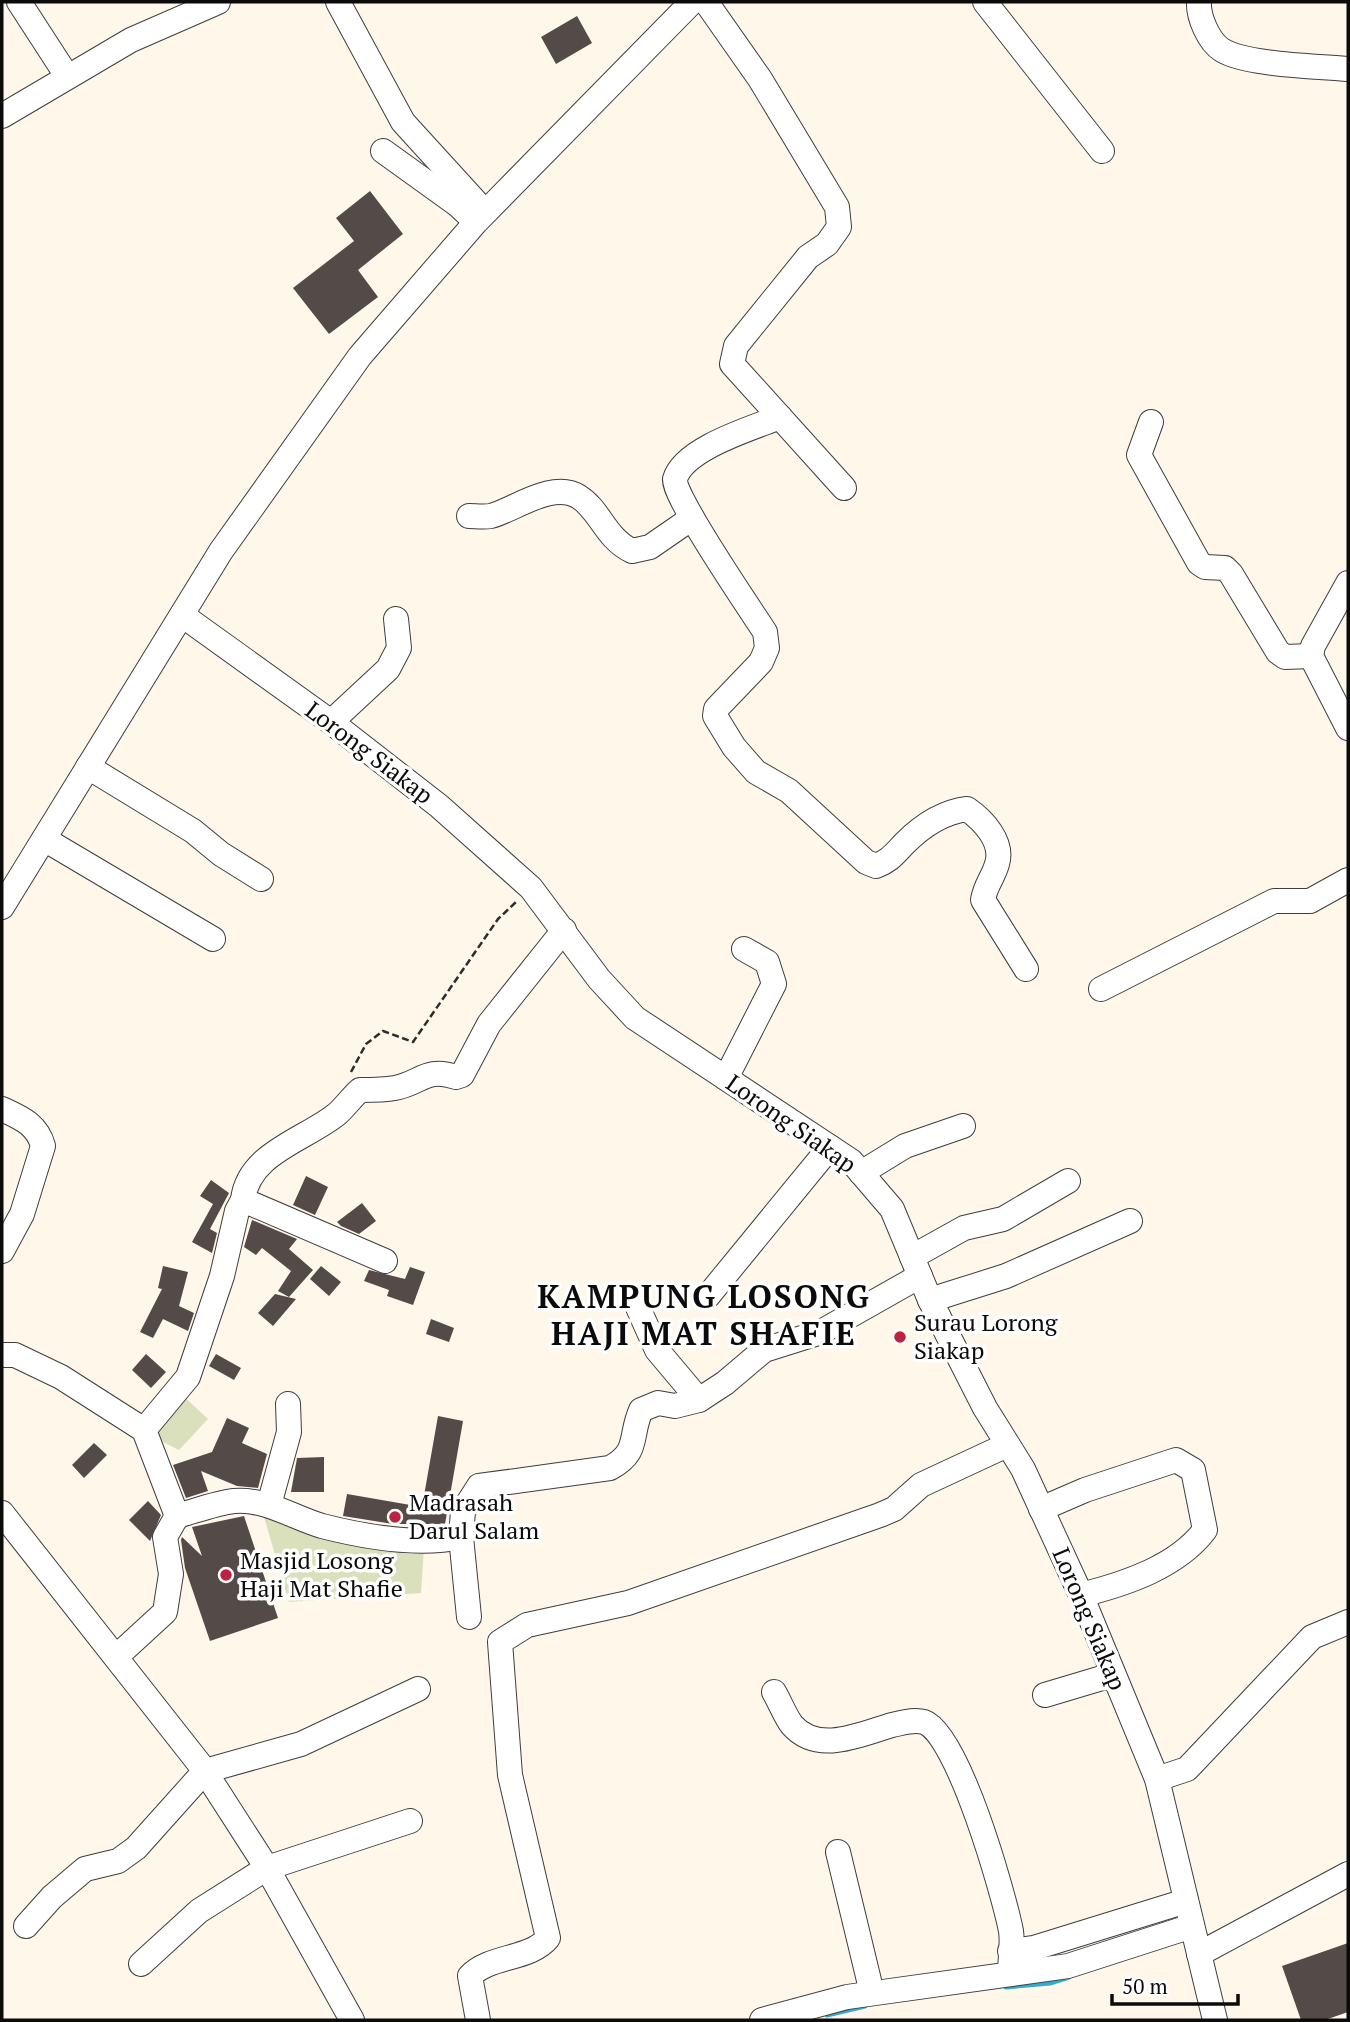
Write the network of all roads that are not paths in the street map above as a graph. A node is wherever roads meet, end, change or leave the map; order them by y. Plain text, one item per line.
1 (19, 2) edge
2 (338, 2) edge
3 (692, 2) edge
4 (706, 2) edge
5 (985, 2) edge
6 (1199, 2) edge
7 (214, 3) edge
8 (1348, 69) edge
9 (67, 76) junction
10 (2, 116) edge
11 (383, 151) dead end
12 (1102, 151) dead end
13 (480, 217) junction
14 (780, 417) junction
15 (1151, 422) dead end
16 (844, 488) dead end
17 (468, 516) dead end
18 (692, 518) junction
19 (1348, 583) edge
20 (182, 615) junction
21 (396, 619) dead end
22 (1311, 656) junction
23 (331, 722) junction
24 (1348, 728) edge
25 (88, 767) junction
26 (44, 839) junction
27 (261, 879) dead end
28 (1348, 880) edge
29 (2, 907) edge
30 (564, 930) junction
31 (213, 939) dead end
32 (744, 949) dead end
33 (1026, 969) dead end
34 (1101, 989) dead end
35 (726, 1078) junction
36 (2, 1109) edge
37 (963, 1126) dead end
38 (830, 1147) junction
39 (861, 1173) junction
40 (1068, 1181) dead end
41 (243, 1200) junction
42 (1130, 1221) dead end
43 (2, 1251) edge
44 (385, 1261) dead end
45 (916, 1266) junction
46 (708, 1296) dead end
47 (929, 1300) junction
48 (636, 1303) dead end
49 (2, 1355) edge
50 (699, 1399) junction
51 (288, 1404) dead end
52 (144, 1430) junction
53 (1007, 1445) junction
54 (269, 1505) junction
55 (1041, 1509) junction
56 (2, 1513) edge
57 (177, 1516) junction
58 (461, 1537) junction
59 (1081, 1595) junction
60 (469, 1617) dead end
61 (1348, 1622) edge
62 (116, 1657) junction
63 (1112, 1675) junction
64 (418, 1689) dead end
65 (774, 1692) dead end
66 (1045, 1695) dead end
67 (205, 1771) junction
68 (1157, 1779) junction
69 (410, 1821) dead end
70 (838, 1852) dead end
71 (267, 1868) junction
72 (1348, 1874) edge
73 (1186, 1901) junction
74 (26, 1926) dead end
75 (1192, 1926) junction
76 (1199, 1954) junction
77 (1010, 1962) junction
78 (141, 1964) dead end
79 (872, 1993) junction
80 (352, 2020) edge
81 (478, 2020) edge
82 (762, 2020) edge
83 (1216, 2020) edge

1 - 9 street
2 - 13 street
3 - 13 street
4 - 14 street
5 - 12 street
6 - 8 street
7 - 9 street
9 - 10 street
11 - 13 street
13 - 20 street
14 - 16 street
14 - 18 street
15 - 22 street
17 - 18 street
18 - 33 street
19 - 22 street
20 - 23 street, Lorong Siakap
20 - 25 street
21 - 23 street
22 - 24 street
23 - 30 street, Lorong Siakap
25 - 26 street
25 - 27 street
26 - 29 street
26 - 31 street
28 - 34 street
30 - 35 street, Lorong Siakap
30 - 41 street
32 - 35 street
35 - 38 street, Lorong Siakap
36 - 43 street
37 - 39 street
38 - 39 street, Lorong Siakap
38 - 46 street
39 - 45 street, Lorong Siakap
40 - 45 street
41 - 44 street
41 - 52 street
42 - 47 street
45 - 47 street, Lorong Siakap
45 - 50 street
47 - 53 street, Lorong Siakap
48 - 50 street
49 - 52 street
50 - 58 street
51 - 54 street
52 - 57 street
53 - 55 street, Lorong Siakap
53 - 81 street
54 - 57 street
54 - 58 street
55 - 59 street, Lorong Siakap
55 - 59 street
56 - 62 street
57 - 62 street
58 - 60 street
59 - 63 street, Lorong Siakap
61 - 68 street
62 - 67 street
63 - 66 street
63 - 68 street, Lorong Siakap
64 - 67 street
65 - 77 street
67 - 71 street
67 - 74 street
68 - 73 street, Lorong Siakap
69 - 71 street
70 - 79 street
71 - 78 street
71 - 80 street
72 - 76 street
73 - 75 street, Lorong Siakap
73 - 77 street
75 - 76 street, Lorong Siakap
75 - 77 street
76 - 83 street, Lorong Siakap
77 - 79 street
79 - 82 street

